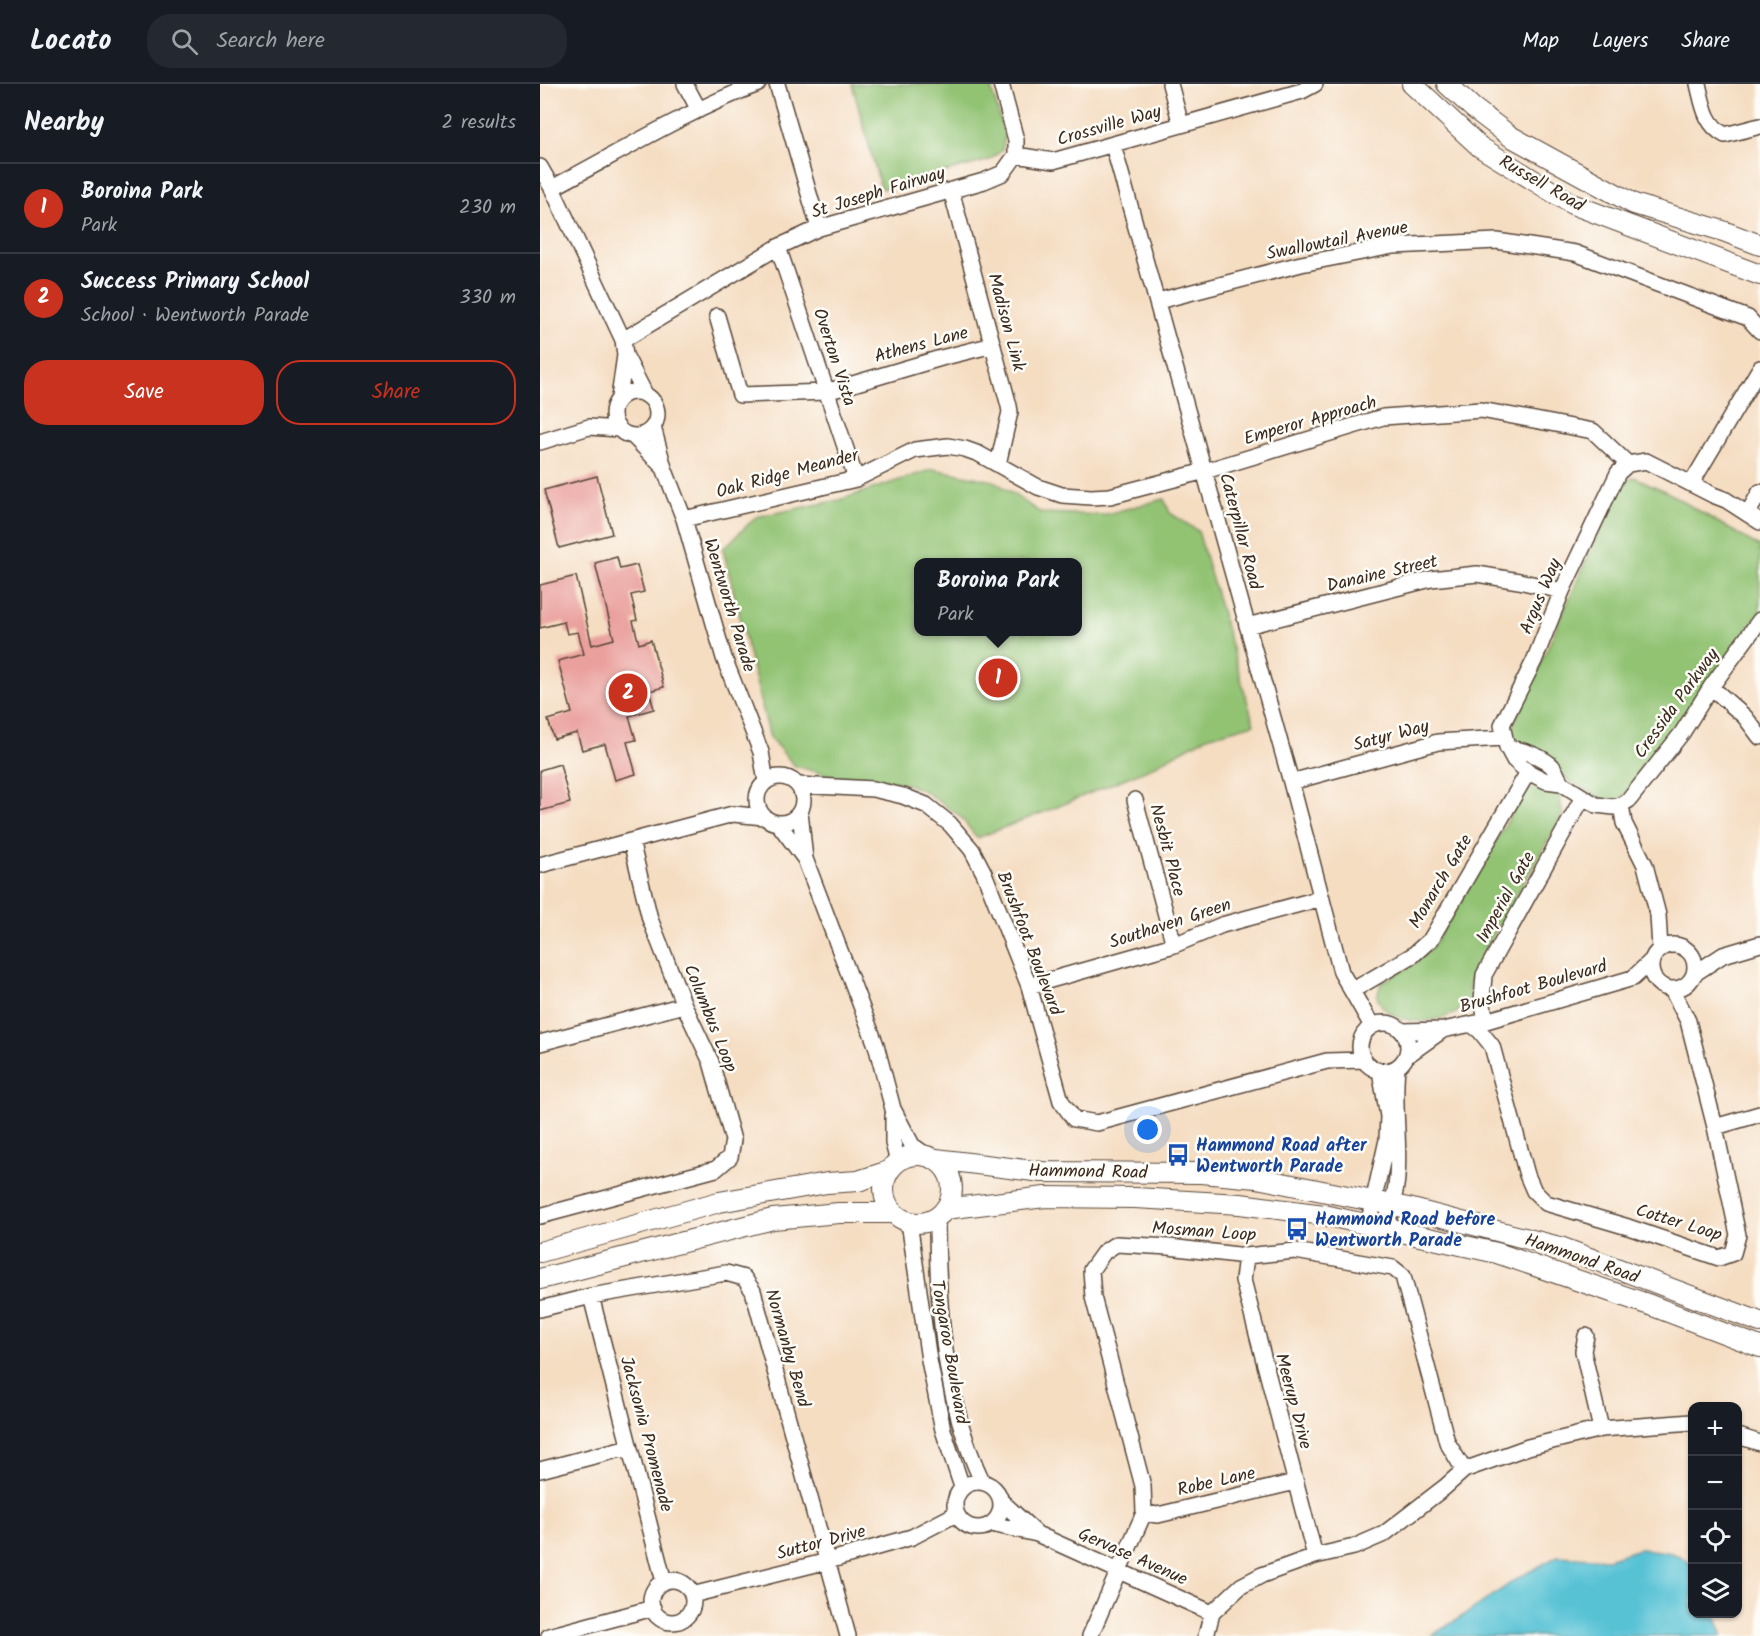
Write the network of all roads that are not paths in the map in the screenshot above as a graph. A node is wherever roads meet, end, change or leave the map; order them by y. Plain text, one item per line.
1 (685, 84) edge
2 (758, 84) edge
3 (777, 84) edge
4 (1001, 84) edge
5 (1170, 84) edge
6 (1315, 84) edge
7 (1412, 84) edge
8 (1447, 84) edge
9 (1698, 84) edge
10 (699, 111) junction
11 (1181, 125) junction
12 (1760, 126) edge
13 (1113, 145) junction
14 (1016, 154) junction
15 (540, 167) edge
16 (552, 188) junction
17 (951, 190) junction
18 (819, 228) junction
19 (1760, 245) edge
20 (778, 247) junction
21 (1760, 274) edge
22 (1158, 302) junction
23 (717, 316) dead end
24 (1760, 331) edge
25 (993, 345) junction
26 (624, 348) junction
27 (1760, 368) edge
28 (826, 392) junction
29 (645, 394) junction
30 (617, 401) junction
31 (589, 426) junction
32 (653, 427) junction
33 (626, 432) junction
34 (540, 442) edge
35 (998, 464) junction
36 (1628, 464) junction
37 (664, 468) junction
38 (1204, 471) junction
39 (856, 479) junction
40 (1691, 484) junction
41 (1760, 492) edge
42 (1713, 495) junction
43 (1754, 518) edge
44 (684, 519) junction
45 (1760, 530) edge
46 (1562, 591) junction
47 (1760, 620) edge
48 (1247, 626) junction
49 (1711, 687) junction
50 (1760, 736) edge
51 (1505, 743) junction
52 (761, 752) junction
53 (1528, 772) junction
54 (782, 777) junction
55 (766, 782) junction
56 (1291, 782) junction
57 (1561, 783) junction
58 (798, 785) junction
59 (837, 787) junction
60 (757, 796) junction
61 (1582, 797) junction
62 (1134, 800) dead end
63 (1621, 805) junction
64 (801, 808) junction
65 (733, 814) junction
66 (771, 820) junction
67 (631, 841) junction
68 (805, 859) junction
69 (540, 865) edge
70 (1322, 898) junction
71 (1658, 915) junction
72 (1330, 928) junction
73 (1760, 944) edge
74 (1174, 945) junction
75 (1683, 948) junction
76 (1655, 955) junction
77 (1723, 955) junction
78 (1633, 978) junction
79 (1678, 983) junction
80 (1029, 986) junction
81 (1360, 986) junction
82 (684, 1005) junction
83 (1504, 1015) junction
84 (1478, 1022) junction
85 (1389, 1023) junction
86 (1372, 1026) junction
87 (1443, 1030) junction
88 (1403, 1031) junction
89 (1360, 1041) junction
90 (540, 1043) edge
91 (1492, 1046) junction
92 (1408, 1055) junction
93 (1364, 1060) junction
94 (1327, 1061) junction
95 (1397, 1068) junction
96 (1380, 1071) junction
97 (893, 1109) junction
98 (1760, 1114) edge
99 (1715, 1127) junction
100 (931, 1157) junction
101 (893, 1166) junction
102 (1382, 1203) junction
103 (941, 1213) junction
104 (540, 1216) edge
105 (901, 1218) junction
106 (1377, 1227) junction
107 (540, 1252) edge
108 (1246, 1256) junction
109 (540, 1279) edge
110 (591, 1296) junction
111 (540, 1310) edge
112 (1760, 1322) edge
113 (1586, 1336) dead end
114 (1760, 1347) edge
115 (1688, 1422) edge
116 (1600, 1429) junction
117 (1742, 1438) edge
118 (1760, 1443) edge
119 (629, 1447) junction
120 (540, 1470) edge
121 (1464, 1470) junction
122 (982, 1481) junction
123 (1295, 1482) junction
124 (962, 1487) junction
125 (1001, 1501) junction
126 (1144, 1513) junction
127 (956, 1514) junction
128 (991, 1524) junction
129 (1037, 1534) junction
130 (1315, 1556) junction
131 (828, 1561) junction
132 (1120, 1570) junction
133 (664, 1582) junction
134 (692, 1595) junction
135 (653, 1608) junction
136 (1212, 1614) junction
137 (549, 1636) edge
138 (848, 1636) edge
139 (1092, 1636) edge
140 (1206, 1636) edge

1 - 10 street
2 - 10 street
3 - 18 street
4 - 14 street
5 - 11 street
6 - 11 street, Crossville Way
7 - 21 main road, Russell Road
8 - 19 main road, Russell Road
9 - 12 street
10 - 16 street
11 - 13 street, Crossville Way
13 - 14 street, Crossville Way
13 - 22 street, Caterpillar Road
14 - 17 street, St Joseph Fairway
15 - 16 street
16 - 26 street
17 - 18 street, St Joseph Fairway
17 - 25 street, Madison Link
18 - 20 street, St Joseph Fairway
20 - 26 street, St Joseph Fairway
20 - 28 street, Overton Vista
22 - 24 street, Swallowtail Avenue
22 - 38 street, Caterpillar Road
23 - 28 street, Athens Lane
25 - 28 street, Athens Lane
25 - 35 street, Madison Link
26 - 29 street
26 - 30 street
27 - 40 street
28 - 39 street, Overton Vista
29 - 30 street
29 - 32 street
30 - 31 street
30 - 33 street
31 - 33 street
31 - 34 street
32 - 33 street
32 - 37 street, Wentworth Parade
33 - 37 street, Wentworth Parade
35 - 38 street, Oak Ridge Meander
35 - 39 street, Oak Ridge Meander
36 - 38 street, Emperor Approach
36 - 40 street
36 - 46 street, Argus Way
37 - 44 street, Wentworth Parade
38 - 48 street, Caterpillar Road
39 - 44 street, Oak Ridge Meander
40 - 42 street
41 - 43 street
42 - 43 street
42 - 45 street
44 - 52 street, Wentworth Parade
46 - 48 street, Danaine Street
46 - 51 street, Argus Way
47 - 49 street, Cressida Parkway
48 - 56 street, Caterpillar Road
49 - 50 street
49 - 63 street, Cressida Parkway
51 - 53 street
51 - 56 street, Satyr Way
51 - 57 street
52 - 54 street, Wentworth Parade
52 - 55 street, Wentworth Parade
53 - 57 street
53 - 81 street, Monarch Gate
54 - 55 street
54 - 58 street
55 - 60 street
56 - 70 street, Caterpillar Road
57 - 61 street
58 - 59 street, Brushfoot Boulevard
58 - 64 street
59 - 64 street
59 - 80 street, Brushfoot Boulevard
60 - 65 street
60 - 66 street
61 - 63 street
61 - 84 street, Imperial Gate
62 - 74 street, Nesbit Place
63 - 71 street
64 - 66 street
64 - 68 street
65 - 66 street
65 - 67 street
66 - 68 street
67 - 69 street
67 - 82 street, Columbus Loop
68 - 97 street
70 - 72 street, Caterpillar Road
70 - 74 street, Southaven Green
71 - 75 street
71 - 76 street
72 - 81 street, Caterpillar Road
72 - 86 street, Caterpillar Road
73 - 77 street
74 - 80 street, Southaven Green
75 - 76 street
75 - 77 street
75 - 79 street
76 - 78 street, Brushfoot Boulevard
76 - 79 street
77 - 79 street
78 - 79 street, Brushfoot Boulevard
78 - 83 street, Brushfoot Boulevard
79 - 99 street, Cotter Loop
80 - 94 street, Brushfoot Boulevard
81 - 85 street, Caterpillar Road
82 - 90 street
82 - 104 street, Columbus Loop
83 - 84 street, Brushfoot Boulevard
83 - 91 street
84 - 87 street, Brushfoot Boulevard
84 - 91 street, Cotter Loop
85 - 86 street
85 - 88 street
86 - 89 street
87 - 88 street, Brushfoot Boulevard
87 - 92 street, Brushfoot Boulevard
88 - 92 street
89 - 93 street
89 - 94 street, Brushfoot Boulevard
91 - 99 street, Cotter Loop
92 - 95 street
93 - 94 street, Brushfoot Boulevard
93 - 96 street
95 - 96 street
95 - 102 street
96 - 102 street
97 - 100 street
97 - 101 street
98 - 99 street
100 - 101 main road, Hammond Road
100 - 102 main road, Hammond Road
100 - 103 main road
101 - 105 main road
101 - 107 main road, Hammond Road
102 - 106 street
102 - 112 main road, Hammond Road
103 - 105 main road, Hammond Road
103 - 106 main road, Hammond Road
103 - 122 street, Tongaroo Boulevard
105 - 109 main road, Hammond Road
105 - 124 street, Tongaroo Boulevard
106 - 114 main road, Hammond Road
108 - 121 street, Mosman Loop
108 - 123 street, Meerup Drive
108 - 126 street, Mosman Loop
110 - 111 street, Normanby Bend
110 - 119 street, Jacksonia Promenade
110 - 131 street, Normanby Bend
113 - 116 street
115 - 116 street
116 - 121 street
117 - 118 street
119 - 120 street
119 - 133 street, Jacksonia Promenade
121 - 130 street
122 - 124 street
122 - 125 street
123 - 126 street, Robe Lane
123 - 130 street, Meerup Drive
124 - 127 street
125 - 128 street
125 - 129 street, Gervase Avenue
126 - 132 street
127 - 128 street
127 - 131 street, Suttor Drive
128 - 129 street, Gervase Avenue
129 - 132 street, Gervase Avenue
130 - 136 street
131 - 134 street, Suttor Drive
131 - 138 street, Normanby Bend
132 - 136 street, Gervase Avenue
132 - 139 street
133 - 134 street
133 - 135 street
134 - 135 street
135 - 137 street
136 - 140 street

